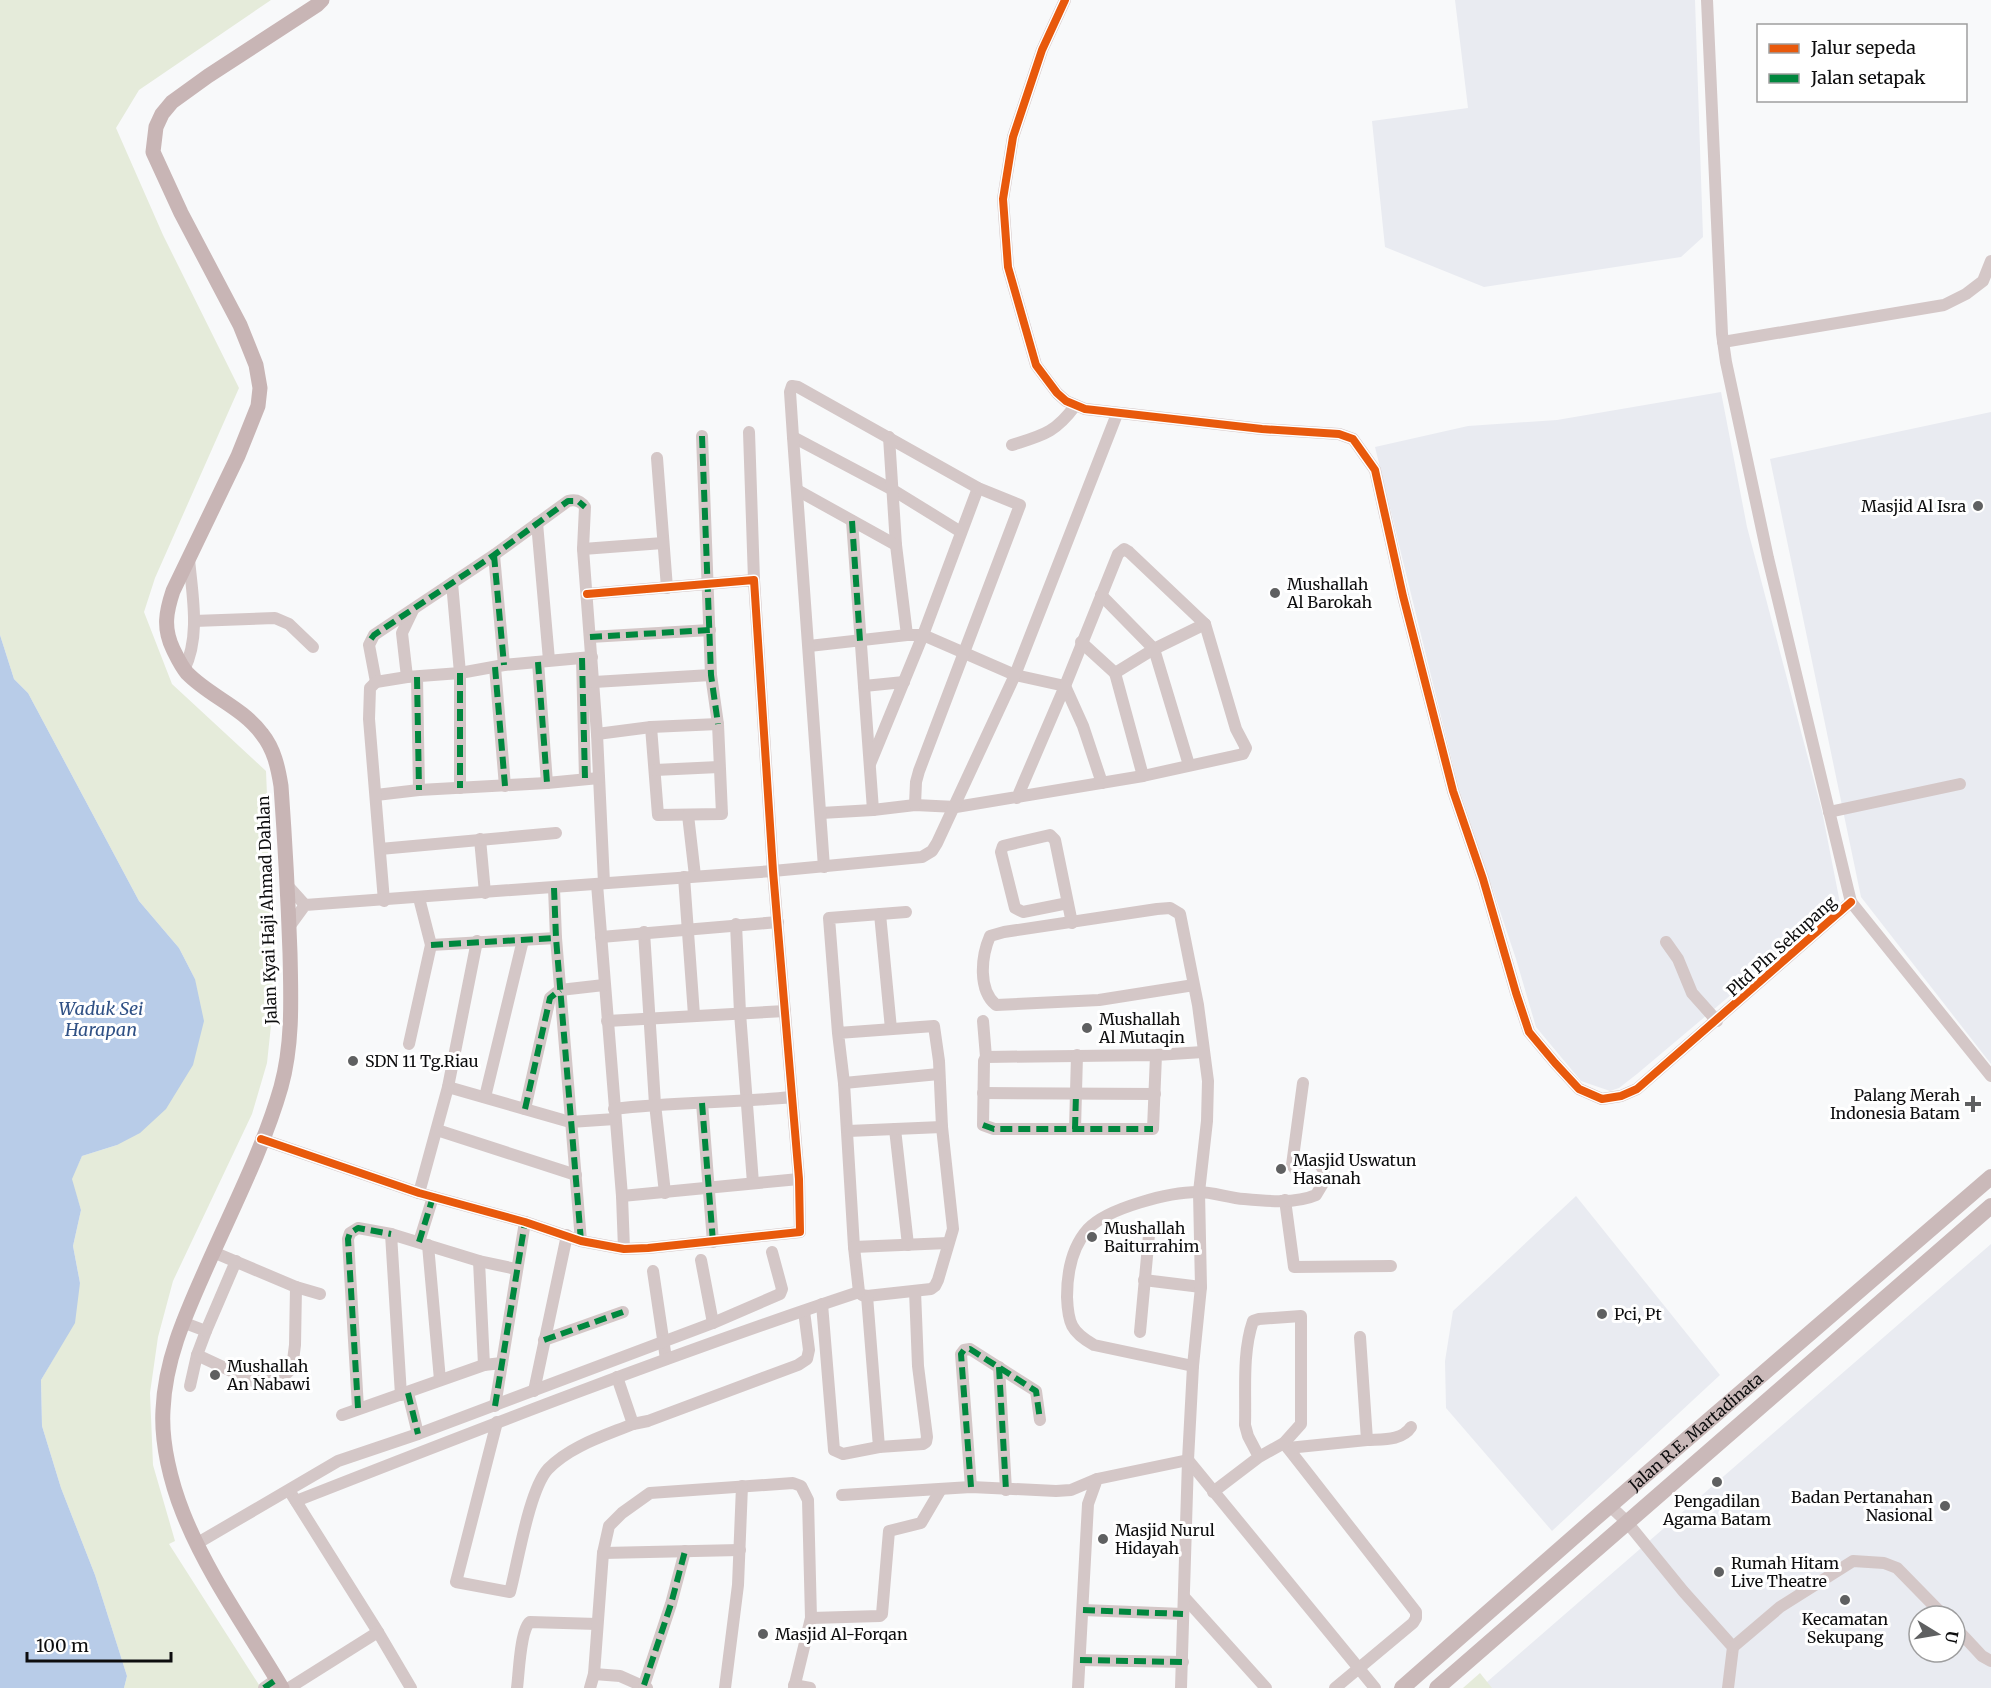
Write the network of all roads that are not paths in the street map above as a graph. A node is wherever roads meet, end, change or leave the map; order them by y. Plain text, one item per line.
1 (322, 0) edge
2 (1065, 0) edge
3 (1707, 0) edge
4 (1991, 261) edge
5 (1723, 342) junction
6 (1075, 406) junction
7 (1117, 414) junction
8 (749, 432) dead end
9 (702, 436) dead end
10 (793, 437) junction
11 (889, 437) junction
12 (1012, 445) dead end
13 (657, 458) dead end
14 (978, 488) junction
15 (797, 490) junction
16 (893, 490) junction
17 (852, 521) junction
18 (537, 523) junction
19 (961, 532) junction
20 (663, 543) junction
21 (896, 545) junction
22 (583, 549) junction
23 (494, 555) junction
24 (189, 559) junction
25 (754, 580) junction
26 (452, 583) junction
27 (707, 585) junction
28 (667, 588) junction
29 (586, 594) junction
30 (1101, 595) junction
31 (416, 606) junction
32 (194, 621) junction
33 (1205, 624) junction
34 (710, 630) junction
35 (907, 635) junction
36 (923, 635) junction
37 (590, 637) junction
38 (860, 641) junction
39 (1081, 642) junction
40 (809, 645) junction
41 (313, 647) dead end
42 (1154, 649) junction
43 (964, 652) junction
44 (587, 658) junction
45 (544, 661) junction
46 (500, 666) junction
47 (184, 670) junction
48 (1115, 673) junction
49 (460, 674) junction
50 (711, 675) junction
51 (1015, 675) junction
52 (412, 677) junction
53 (376, 682) junction
54 (594, 682) junction
55 (904, 682) junction
56 (864, 686) junction
57 (1065, 686) junction
58 (718, 724) junction
59 (651, 727) junction
60 (597, 734) junction
61 (870, 764) junction
62 (1189, 765) junction
63 (719, 766) junction
64 (655, 770) junction
65 (1143, 776) junction
66 (599, 778) junction
67 (585, 779) junction
68 (547, 783) junction
69 (1102, 783) junction
70 (1960, 784) dead end
71 (505, 786) junction
72 (460, 788) junction
73 (418, 790) junction
74 (376, 795) junction
75 (1017, 798) junction
76 (915, 805) junction
77 (956, 807) junction
78 (873, 810) junction
79 (1829, 812) junction
80 (821, 813) junction
81 (688, 815) junction
82 (556, 833) dead end
83 (480, 839) junction
84 (380, 849) junction
85 (824, 867) junction
86 (773, 872) junction
87 (690, 876) junction
88 (601, 884) junction
89 (288, 885) junction
90 (554, 888) junction
91 (485, 893) junction
92 (418, 898) junction
93 (384, 901) junction
94 (1851, 902) junction
95 (1068, 903) junction
96 (305, 905) junction
97 (906, 912) dead end
98 (880, 914) junction
99 (778, 922) junction
100 (1072, 923) junction
101 (736, 924) junction
102 (289, 927) junction
103 (689, 928) junction
104 (644, 932) junction
105 (601, 937) junction
106 (556, 938) junction
107 (523, 940) junction
108 (477, 941) junction
109 (1666, 942) dead end
110 (431, 945) junction
111 (604, 985) junction
112 (1194, 985) junction
113 (560, 990) junction
114 (785, 1011) junction
115 (740, 1013) junction
116 (694, 1015) junction
117 (651, 1018) junction
118 (607, 1021) junction
119 (983, 1021) dead end
120 (1717, 1021) junction
121 (891, 1029) junction
122 (838, 1033) junction
123 (409, 1044) dead end
124 (1203, 1052) junction
125 (1077, 1055) junction
126 (1156, 1055) junction
127 (986, 1057) junction
128 (939, 1074) junction
129 (1991, 1076) edge
130 (844, 1083) junction
131 (1303, 1083) dead end
132 (448, 1087) junction
133 (983, 1093) junction
134 (1076, 1094) junction
135 (1155, 1094) junction
136 (485, 1097) junction
137 (792, 1098) junction
138 (746, 1101) junction
139 (702, 1103) junction
140 (655, 1104) junction
141 (525, 1109) junction
142 (615, 1114) junction
143 (570, 1122) junction
144 (942, 1127) junction
145 (895, 1129) junction
146 (1075, 1129) junction
147 (437, 1130) junction
148 (848, 1131) junction
149 (261, 1139) junction
150 (576, 1175) junction
151 (1991, 1178) edge
152 (799, 1179) junction
153 (753, 1183) junction
154 (708, 1188) junction
155 (1199, 1192) junction
156 (419, 1193) junction
157 (665, 1193) junction
158 (621, 1196) junction
159 (433, 1197) junction
160 (1285, 1200) junction
161 (1991, 1206) edge
162 (525, 1222) junction
163 (391, 1234) junction
164 (567, 1235) junction
165 (1149, 1235) dead end
166 (580, 1241) junction
167 (713, 1242) junction
168 (948, 1243) junction
169 (423, 1244) junction
170 (908, 1245) junction
171 (854, 1247) junction
172 (624, 1249) junction
173 (213, 1252) junction
174 (772, 1252) dead end
175 (701, 1260) dead end
176 (236, 1261) junction
177 (479, 1261) junction
178 (1391, 1266) dead end
179 (516, 1269) junction
180 (653, 1271) dead end
181 (1144, 1280) junction
182 (296, 1287) junction
183 (1201, 1287) junction
184 (915, 1291) junction
185 (320, 1294) dead end
186 (863, 1294) junction
187 (822, 1304) junction
188 (804, 1311) junction
189 (622, 1312) dead end
190 (182, 1322) junction
191 (713, 1323) junction
192 (206, 1331) junction
193 (1140, 1332) dead end
194 (1360, 1337) dead end
195 (544, 1340) junction
196 (664, 1341) junction
197 (197, 1355) junction
198 (666, 1359) junction
199 (502, 1363) junction
200 (484, 1365) junction
201 (1192, 1366) junction
202 (999, 1367) junction
203 (617, 1377) junction
204 (440, 1380) junction
205 (190, 1386) dead end
206 (534, 1391) junction
207 (405, 1394) junction
208 (495, 1406) junction
209 (358, 1408) junction
210 (342, 1415) dead end
211 (1040, 1420) dead end
212 (497, 1422) junction
213 (633, 1424) junction
214 (1411, 1427) dead end
215 (418, 1434) junction
216 (1367, 1440) junction
217 (1286, 1445) junction
218 (879, 1448) junction
219 (1259, 1457) junction
220 (1188, 1461) junction
221 (1097, 1479) junction
222 (742, 1486) junction
223 (971, 1487) junction
224 (941, 1489) junction
225 (288, 1490) junction
226 (1006, 1490) junction
227 (1213, 1492) junction
228 (842, 1496) dead end
229 (296, 1501) junction
230 (1610, 1506) junction
231 (1626, 1521) junction
232 (196, 1544) junction
233 (740, 1550) junction
234 (685, 1551) junction
235 (603, 1553) junction
236 (1185, 1598) junction
237 (1932, 1604) edge
238 (1083, 1610) junction
239 (1184, 1614) junction
240 (811, 1618) junction
241 (597, 1624) junction
242 (378, 1632) junction
243 (1967, 1638) edge
244 (1733, 1647) junction
245 (1988, 1656) edge
246 (1080, 1659) junction
247 (1183, 1662) junction
248 (1359, 1670) junction
249 (594, 1674) junction
250 (283, 1685) edge
251 (646, 1687) edge
252 (794, 1687) edge
253 (264, 1688) edge
254 (411, 1688) edge
255 (518, 1688) edge
256 (590, 1688) edge
257 (724, 1688) edge
258 (810, 1688) edge
259 (1078, 1688) edge
260 (1181, 1688) edge
261 (1266, 1688) edge
262 (1335, 1688) edge
263 (1375, 1688) edge
264 (1402, 1688) edge
265 (1437, 1688) edge
266 (1728, 1688) edge

1 - 24 main road, Jalan Kyai Haji Ahmad Dahlan
2 - 6 street
3 - 5 street
4 - 5 street
5 - 79 street
6 - 7 street, Pltd Pln Sekupang
6 - 12 street
7 - 51 street
7 - 120 street, Pltd Pln Sekupang
8 - 25 street
9 - 27 street
10 - 11 street
10 - 15 street
10 - 16 street
11 - 14 street
11 - 16 street
13 - 20 street
14 - 19 street
14 - 43 street
15 - 17 street
15 - 40 street
16 - 19 street
16 - 21 street
17 - 21 street
17 - 38 street
18 - 22 street
18 - 23 street
18 - 45 street
19 - 36 street
20 - 22 street
20 - 28 street
21 - 35 street
22 - 29 street
23 - 26 street
23 - 46 street
24 - 32 street
24 - 47 main road, Jalan Kyai Haji Ahmad Dahlan
25 - 27 street
25 - 86 street
26 - 31 street
26 - 49 street
27 - 28 street
27 - 34 street
28 - 29 street
29 - 37 street
30 - 33 street
30 - 39 street
30 - 42 street
31 - 52 street
31 - 53 street
32 - 41 street
32 - 47 street
33 - 42 street
33 - 62 street
34 - 37 street
34 - 50 street
35 - 36 street
35 - 38 street
36 - 43 street
36 - 55 street
37 - 44 street
38 - 40 street
38 - 56 street
39 - 48 street
39 - 57 street
40 - 80 street
42 - 48 street
42 - 62 street
43 - 51 street
43 - 76 street
44 - 45 street
44 - 54 street
44 - 67 street
45 - 46 street
45 - 68 street
46 - 49 street
46 - 71 street
47 - 89 main road, Jalan Kyai Haji Ahmad Dahlan
48 - 65 street
49 - 52 street
49 - 72 street
50 - 54 street
50 - 58 street
51 - 57 street
51 - 77 street
52 - 53 street
52 - 73 street
53 - 74 street
54 - 60 street
55 - 56 street
55 - 61 street
56 - 61 street
57 - 69 street
57 - 75 street
58 - 59 street
58 - 63 street
59 - 60 street
59 - 64 street
60 - 66 street
61 - 78 street
62 - 65 street
63 - 64 street
63 - 81 street
64 - 81 street
65 - 69 street
66 - 67 street
66 - 88 street
67 - 68 street
68 - 71 street
69 - 75 street
70 - 79 street
71 - 72 street
72 - 73 street
73 - 74 street
74 - 84 street
75 - 77 street
76 - 77 street
76 - 78 street
77 - 85 street
78 - 80 street
79 - 94 street
80 - 85 street
81 - 87 street
82 - 83 street
83 - 84 street
83 - 91 street
84 - 93 street
85 - 86 street
86 - 87 street
86 - 99 street
87 - 88 street
87 - 103 street
88 - 90 street
88 - 105 street
89 - 96 street
89 - 102 main road, Jalan Kyai Haji Ahmad Dahlan
90 - 91 street
90 - 106 street
91 - 92 street
92 - 93 street
92 - 110 street
93 - 96 street
94 - 120 street, Pltd Pln Sekupang
94 - 129 street
95 - 95 street
95 - 100 street
96 - 102 street
97 - 98 street
98 - 121 street
98 - 122 street
99 - 101 street
99 - 114 street
100 - 112 street
100 - 112 street
101 - 103 street
101 - 115 street
102 - 149 main road, Jalan Kyai Haji Ahmad Dahlan
103 - 104 street
103 - 116 street
104 - 105 street
104 - 117 street
105 - 111 street
106 - 107 street
106 - 113 street
107 - 108 street
107 - 136 street
108 - 110 street
108 - 132 street
109 - 120 street
110 - 123 street
111 - 113 street
111 - 118 street
112 - 124 street
113 - 141 street
113 - 143 street
114 - 115 street
114 - 137 street
115 - 116 street
115 - 138 street
116 - 117 street
117 - 118 street
117 - 140 street
118 - 142 street
119 - 127 street
121 - 122 street
121 - 128 street
122 - 130 street
124 - 126 street
124 - 155 street
125 - 126 street
125 - 127 street
125 - 134 street
126 - 135 street
127 - 133 street
128 - 130 street
128 - 144 street
130 - 148 street
131 - 160 street
132 - 136 street
132 - 147 street
133 - 134 street
133 - 146 street
134 - 135 street
134 - 146 street
135 - 146 street
136 - 141 street
137 - 138 street
137 - 152 street
138 - 139 street
138 - 153 street
139 - 140 street
139 - 154 street
140 - 142 street
140 - 157 street
141 - 143 street
142 - 143 street
142 - 158 street
143 - 150 street
144 - 145 street
144 - 168 street
145 - 148 street
145 - 170 street
147 - 150 street
147 - 156 street
148 - 171 street
149 - 156 street
149 - 173 main road, Jalan Kyai Haji Ahmad Dahlan
150 - 166 street
151 - 230 highway, Jalan R.E. Martadinata
152 - 153 street
152 - 167 street
153 - 154 street
154 - 157 street
154 - 167 street
155 - 160 street
155 - 183 street
155 - 201 street
156 - 159 street
157 - 158 street
158 - 172 street
159 - 162 street
159 - 169 street
160 - 178 street
161 - 231 highway, Jalan R.E. Martadinata
162 - 164 street
162 - 179 street
163 - 169 street
163 - 207 street
163 - 209 street
164 - 166 street
164 - 195 street
165 - 181 street
166 - 172 street
167 - 172 street
168 - 170 street
168 - 184 street
169 - 177 street
169 - 204 street
170 - 171 street
171 - 186 street
173 - 176 street
173 - 190 main road, Jalan Kyai Haji Ahmad Dahlan
174 - 191 street
175 - 191 street
176 - 182 street
176 - 192 street
177 - 179 street
177 - 200 street
179 - 199 street
180 - 196 street
181 - 183 street
181 - 193 street
182 - 185 street
182 - 197 street
183 - 201 street
184 - 186 street
184 - 218 street
186 - 187 street
186 - 218 street
187 - 188 street
187 - 218 street
188 - 198 street
188 - 213 street
189 - 195 street
190 - 192 street
190 - 232 main road, Jalan Kyai Haji Ahmad Dahlan
191 - 196 street
192 - 197 street
194 - 216 street
195 - 206 street
196 - 198 street
196 - 206 street
197 - 205 street
198 - 203 street
199 - 200 street
199 - 208 street
200 - 204 street
201 - 220 street
202 - 211 street
202 - 223 street
202 - 226 street
203 - 212 street
203 - 213 street
204 - 207 street
206 - 208 street
207 - 209 street
207 - 215 street
208 - 215 street
209 - 210 street
212 - 213 street
212 - 229 street
214 - 216 street
215 - 225 street
216 - 217 street
217 - 219 street
217 - 219 street
217 - 248 street
219 - 227 street
220 - 221 street
220 - 227 street
220 - 236 street
221 - 226 street
221 - 238 street
222 - 233 street
222 - 235 street
222 - 240 street
223 - 224 street
223 - 226 street
224 - 228 street
224 - 240 street
225 - 229 street
225 - 232 street
227 - 248 street
229 - 242 street
230 - 231 street
230 - 264 highway, Jalan R.E. Martadinata
231 - 244 street
231 - 265 highway, Jalan R.E. Martadinata
232 - 250 main road, Jalan Kyai Haji Ahmad Dahlan
233 - 234 street
233 - 257 street
234 - 235 street
234 - 251 street
235 - 241 street
236 - 239 street
236 - 261 street
237 - 244 street
238 - 239 street
238 - 246 street
239 - 247 street
240 - 252 street
241 - 249 street
241 - 255 street
242 - 250 street
242 - 254 street
243 - 245 street
244 - 266 street
246 - 247 street
246 - 259 street
247 - 260 street
248 - 262 street
248 - 263 street
249 - 251 street
249 - 256 street
250 - 253 street
252 - 258 street

